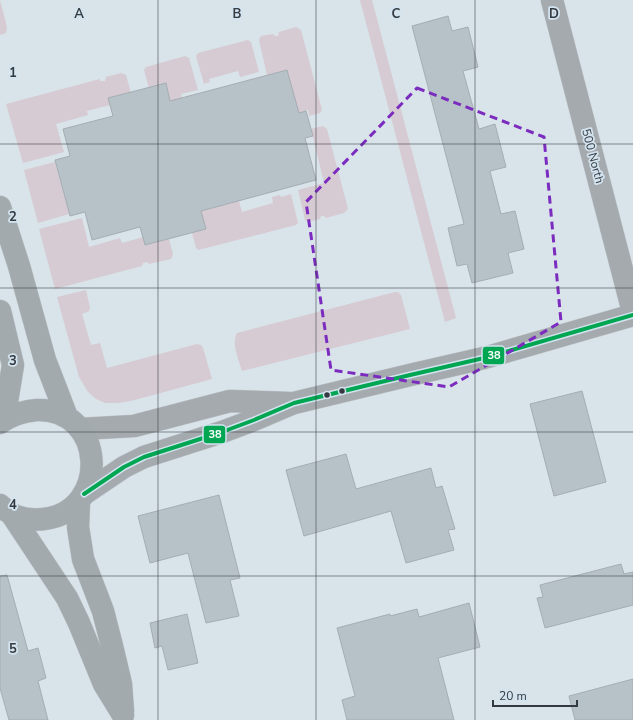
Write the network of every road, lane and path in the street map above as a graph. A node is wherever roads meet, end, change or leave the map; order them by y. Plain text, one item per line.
1 (552, 0) edge
2 (0, 207) edge
3 (0, 311) edge
4 (633, 312) edge
5 (633, 315) edge
6 (294, 403) junction
7 (2, 422) edge
8 (73, 423) junction
9 (81, 498) junction
10 (4, 509) edge
11 (124, 718) edge

1 - 4 street, 500 North
2 - 8 main road
3 - 7 main road
5 - 6 street
6 - 8 street
6 - 9 street
7 - 8 main road
8 - 9 main road
9 - 10 main road
9 - 11 main road
10 - 11 main road

